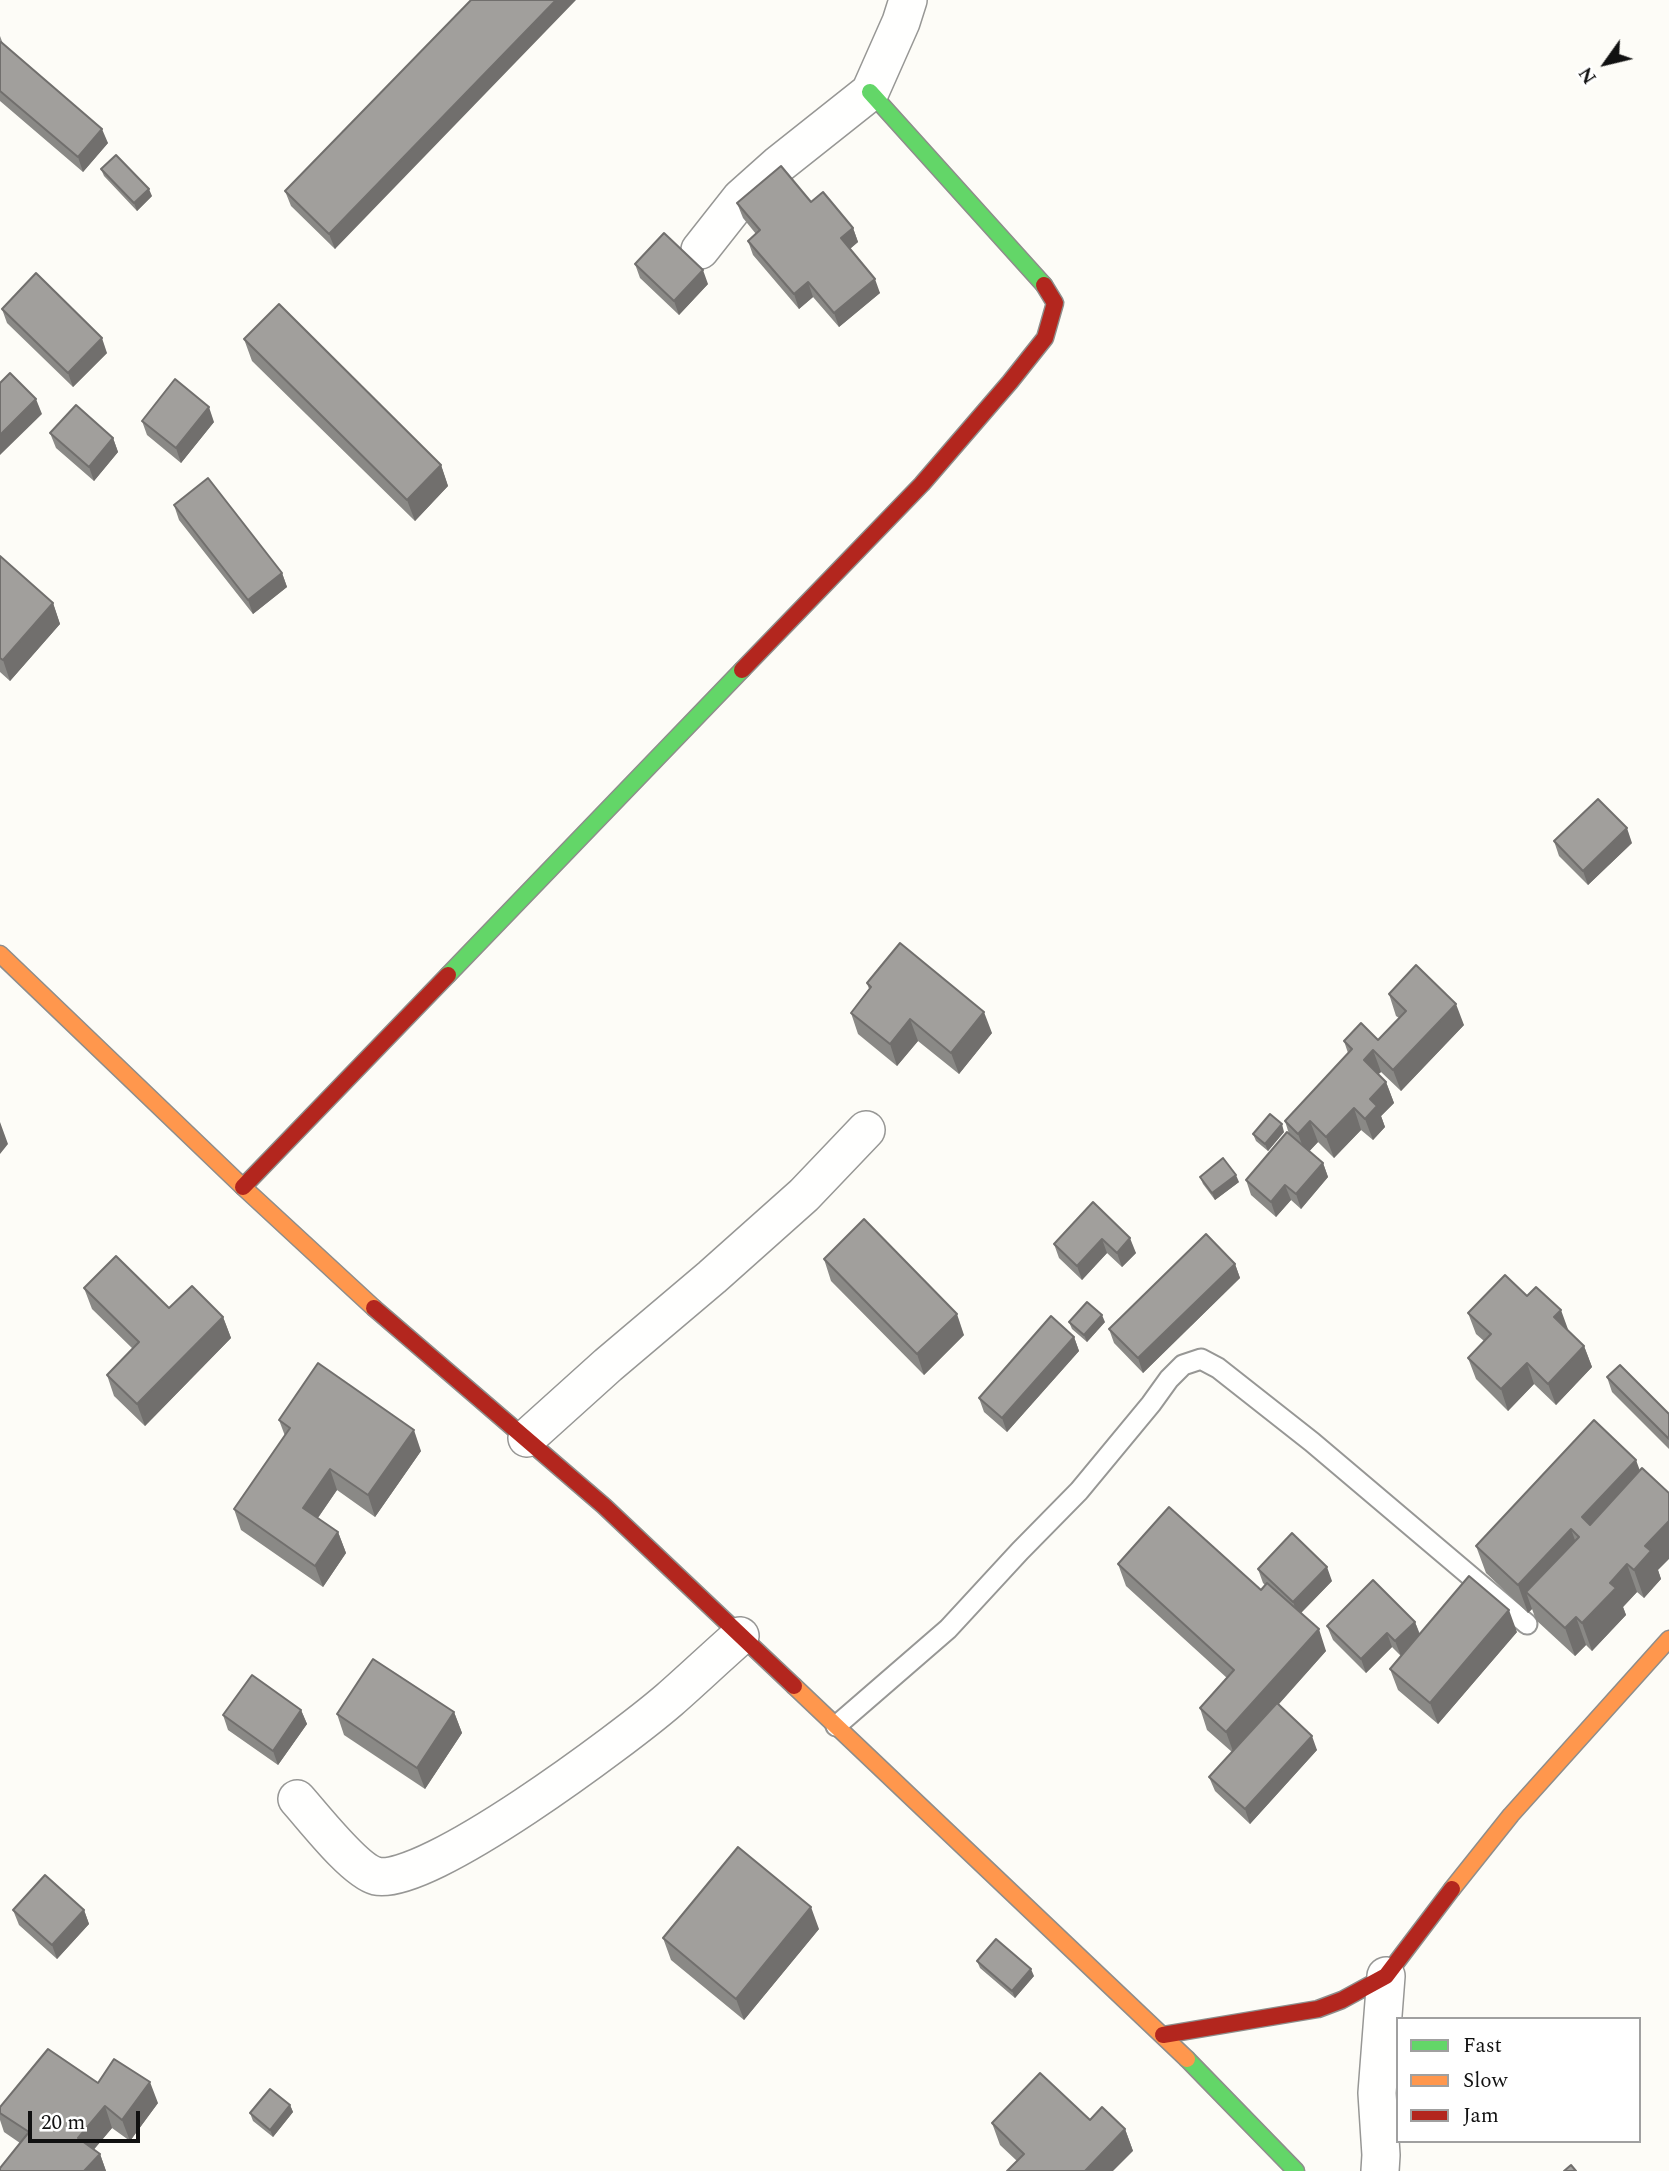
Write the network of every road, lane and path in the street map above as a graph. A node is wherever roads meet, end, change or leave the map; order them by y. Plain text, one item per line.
1 (908, 0) edge
2 (870, 92) junction
3 (700, 250) dead end
4 (0, 954) edge
5 (866, 1130) dead end
6 (243, 1186) junction
7 (527, 1438) junction
8 (1527, 1624) edge
9 (740, 1636) junction
10 (1669, 1639) edge
11 (836, 1726) junction
12 (297, 1799) dead end
13 (1387, 1976) junction
14 (1163, 2035) junction
15 (1296, 2171) edge
16 (1380, 2171) edge

1 - 2 street
2 - 3 street
2 - 6 street
4 - 6 street
5 - 7 street
6 - 7 street
7 - 9 street
8 - 11 lane
9 - 11 street
9 - 12 street
10 - 13 street
11 - 14 street
13 - 14 street
13 - 16 street
14 - 15 street

